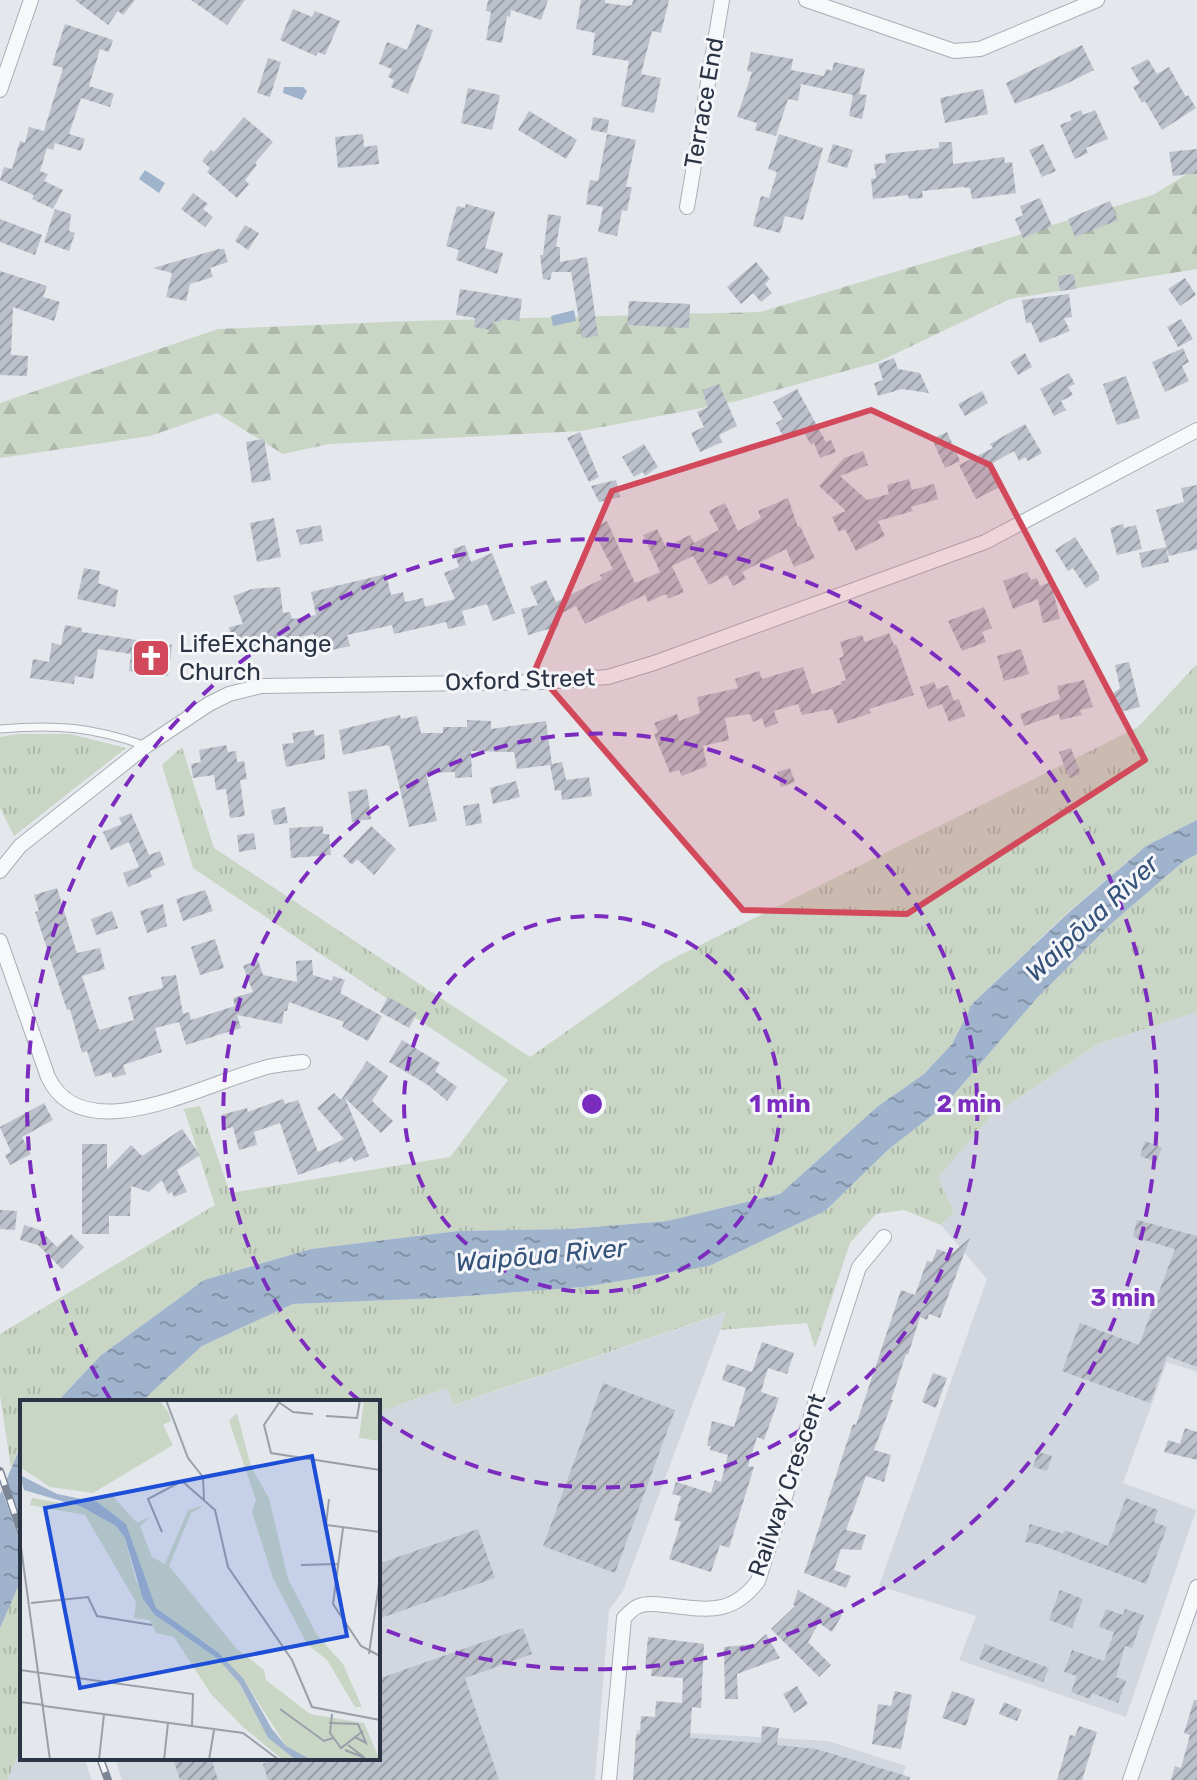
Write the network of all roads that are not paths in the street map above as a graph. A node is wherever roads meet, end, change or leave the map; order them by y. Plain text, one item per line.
1 (31, 0) edge
2 (722, 0) edge
3 (806, 0) edge
4 (1097, 0) edge
5 (0, 90) edge
6 (687, 207) dead end
7 (1197, 430) edge
8 (0, 729) edge
9 (146, 746) junction
10 (0, 871) edge
11 (0, 941) edge
12 (303, 1062) dead end
13 (884, 1237) dead end
14 (1197, 1587) edge
15 (609, 1780) edge
16 (1130, 1780) edge

1 - 5 street
2 - 6 street, Terrace End
3 - 4 street
7 - 9 street, Oxford Street
8 - 9 lane
9 - 10 street, Oxford Street
11 - 12 street
13 - 15 street, Railway Crescent
14 - 16 street

